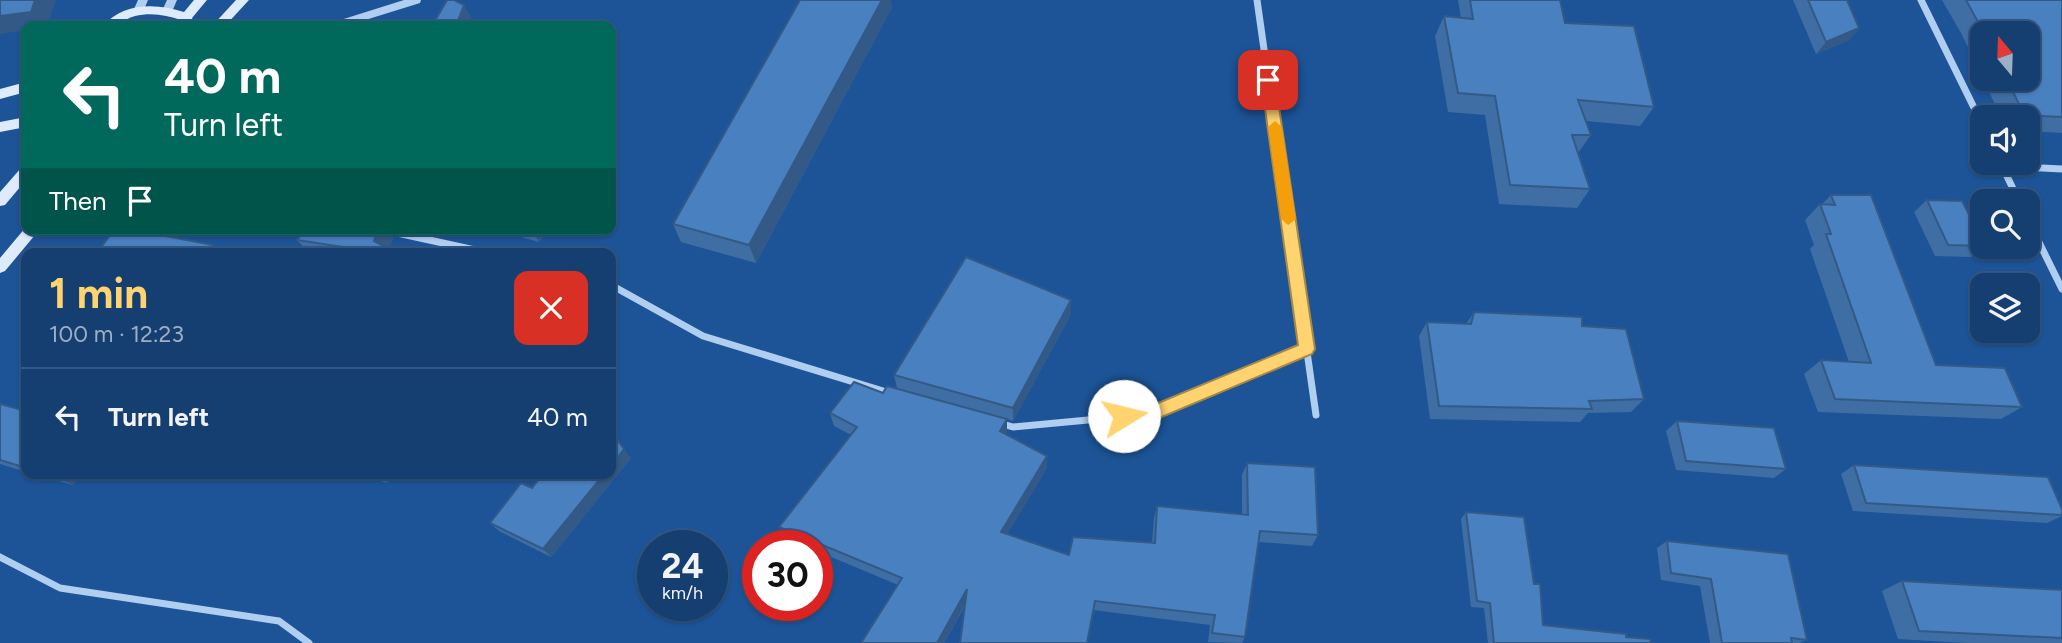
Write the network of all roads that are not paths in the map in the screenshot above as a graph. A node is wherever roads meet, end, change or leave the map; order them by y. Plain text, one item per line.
1 (201, 0) edge
2 (243, 0) edge
3 (416, 0) edge
4 (1257, 0) edge
5 (1921, 0) edge
6 (141, 5) edge
7 (170, 5) edge
8 (115, 21) edge
9 (187, 21) edge
10 (189, 21) edge
11 (223, 21) edge
12 (351, 21) edge
13 (21, 88) edge
14 (0, 93) edge
15 (1973, 105) edge
16 (21, 123) edge
17 (0, 127) edge
18 (2040, 167) edge
19 (2062, 169) edge
20 (21, 178) edge
21 (0, 201) edge
22 (28, 235) edge
23 (406, 235) edge
24 (2040, 244) edge
25 (466, 248) edge
26 (0, 267) edge
27 (616, 288) edge
28 (2062, 289) edge
29 (1307, 349) junction
30 (899, 395) edge
31 (1316, 415) dead end
32 (988, 420) edge
33 (0, 557) edge
34 (309, 643) edge

1 - 10 main road
2 - 11 main road
3 - 12 street
4 - 29 street
5 - 15 street
6 - 7 main road
6 - 8 main road
7 - 9 main road
13 - 14 main road
16 - 17 main road
18 - 19 street
20 - 21 main road
22 - 26 main road
23 - 25 street
24 - 28 street
27 - 30 street
29 - 31 street
29 - 32 street
33 - 34 street

